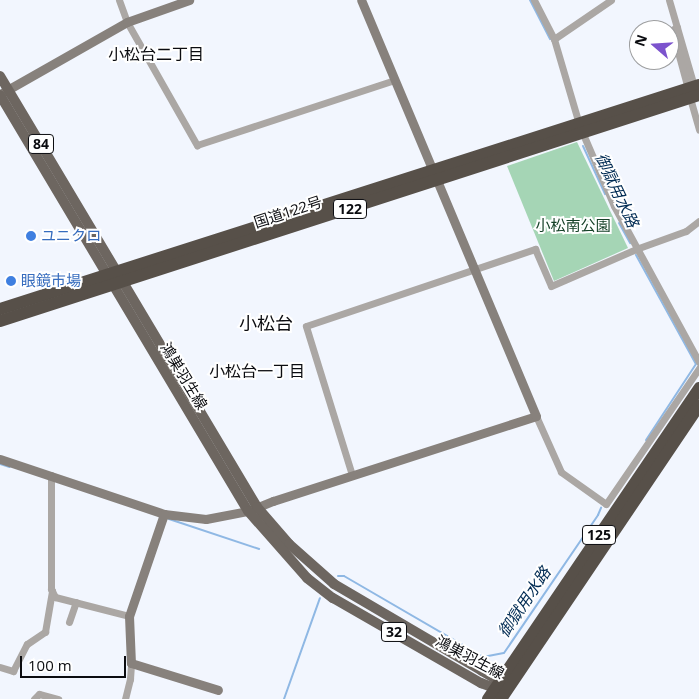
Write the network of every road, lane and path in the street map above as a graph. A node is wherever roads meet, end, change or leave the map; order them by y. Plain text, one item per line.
1 (119, 0) edge
2 (189, 0) edge
3 (361, 0) edge
4 (534, 0) edge
5 (611, 0) edge
6 (669, 0) edge
7 (127, 22) junction
8 (554, 39) junction
9 (0, 76) edge
10 (395, 80) junction
11 (693, 89) edge
12 (3, 92) edge
13 (581, 129) junction
14 (699, 130) edge
15 (434, 176) junction
16 (699, 221) edge
17 (636, 249) junction
18 (475, 270) junction
19 (114, 278) junction
20 (0, 309) edge
21 (0, 321) edge
22 (699, 362) edge
23 (699, 368) edge
24 (699, 388) edge
25 (699, 405) edge
26 (536, 416) junction
27 (0, 459) edge
28 (352, 475) junction
29 (51, 476) junction
30 (252, 509) junction
31 (164, 514) junction
32 (52, 591) junction
33 (76, 602) junction
34 (128, 616) junction
35 (69, 622) dead end
36 (131, 663) junction
37 (0, 667) edge
38 (218, 690) dead end
39 (498, 692) edge
40 (34, 699) edge
41 (58, 699) edge
42 (125, 699) edge

1 - 7 street
2 - 7 street
3 - 10 street
4 - 8 street
5 - 8 street
6 - 11 street
7 - 10 street
7 - 12 street
8 - 13 street
9 - 12 main road, 84
10 - 15 street
11 - 13 highway, 国道122号 / 122
11 - 14 street
12 - 19 main road, 84
13 - 15 highway, 国道122号 / 122
13 - 17 street
15 - 18 street
15 - 19 highway, 国道122号 / 122
16 - 17 street
17 - 18 street
17 - 22 street
18 - 26 street
18 - 28 street
19 - 20 highway, 国道122号 / 122
19 - 21 highway, 国道122号 / 122
19 - 30 main road, 鴻巣羽生線 / 32
23 - 26 street
24 - 39 highway, 125
25 - 39 highway, 125
26 - 28 street
27 - 29 street
28 - 30 street
29 - 31 street
29 - 32 street
30 - 31 street
30 - 39 main road, 鴻巣羽生線 / 32
31 - 34 street
32 - 33 street
32 - 37 street
33 - 34 street
33 - 35 street
34 - 36 street
36 - 38 street
36 - 42 street
40 - 41 street

